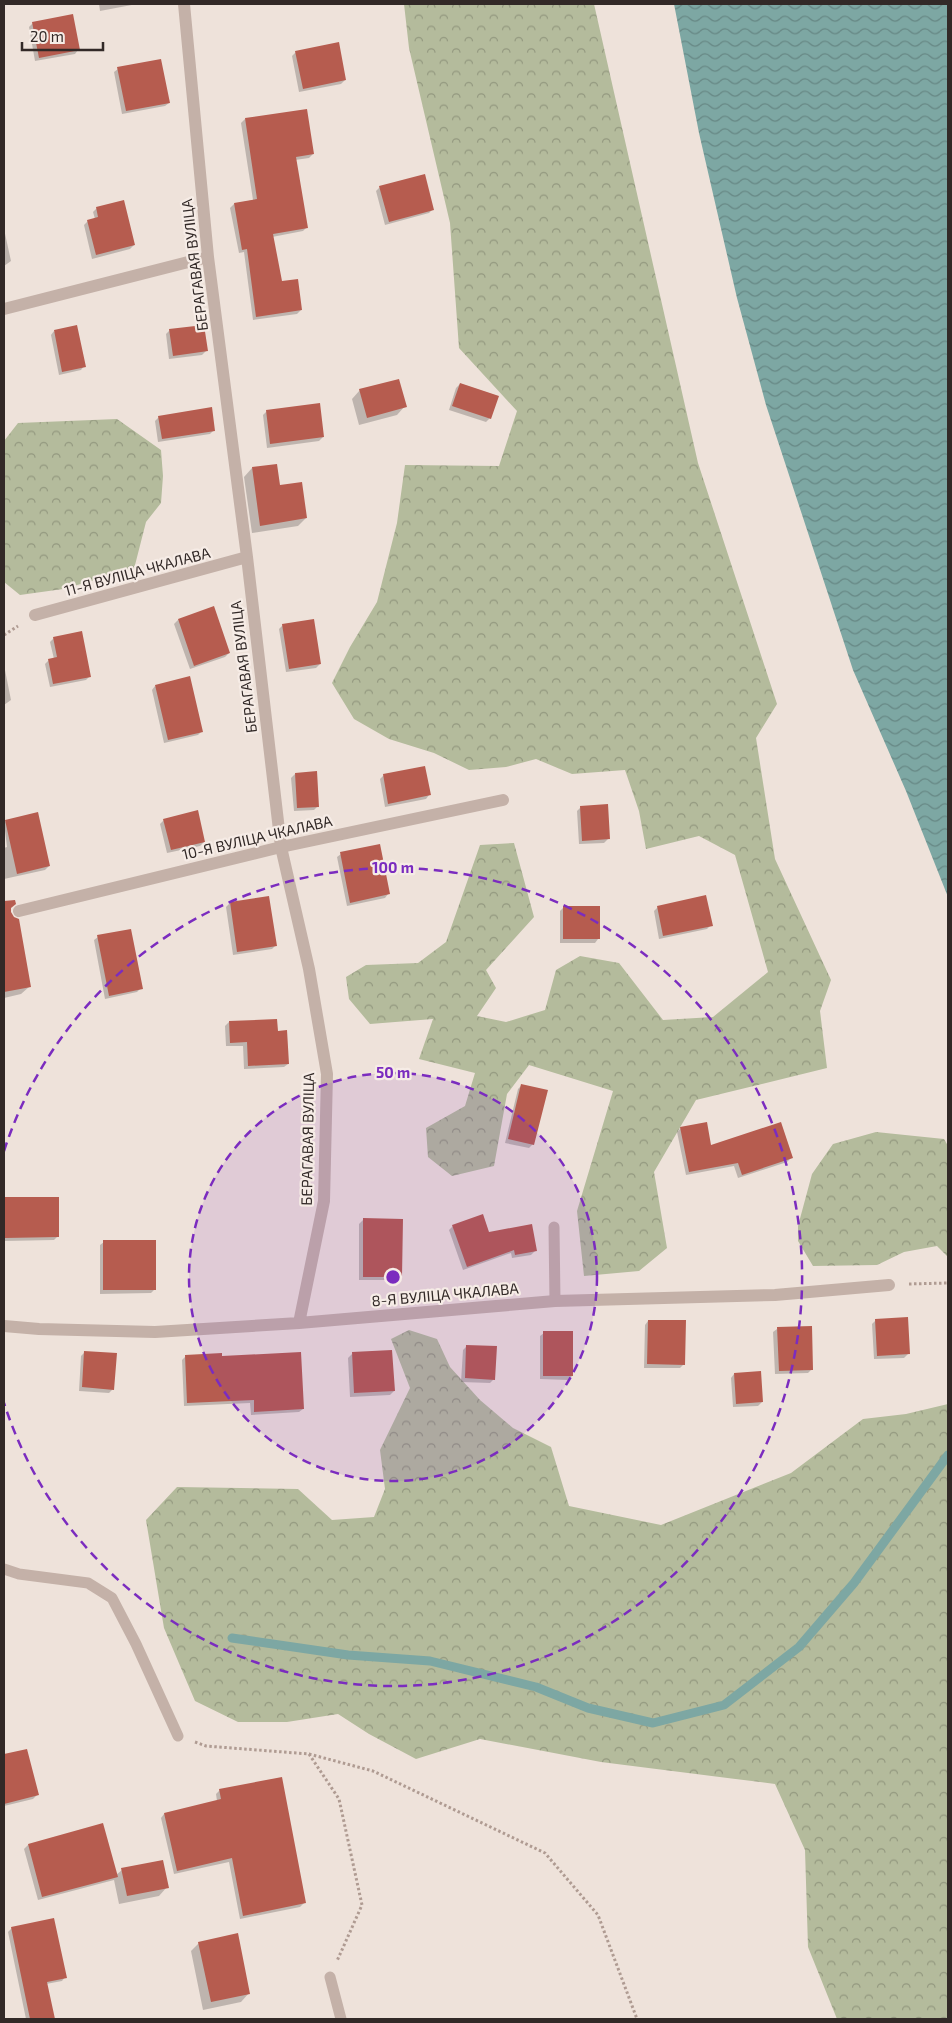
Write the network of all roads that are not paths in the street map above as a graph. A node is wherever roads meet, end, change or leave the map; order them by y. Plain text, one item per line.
1 (184, 4) edge
2 (208, 257) junction
3 (4, 308) edge
4 (247, 557) junction
5 (35, 615) dead end
6 (503, 800) dead end
7 (281, 847) junction
8 (19, 911) dead end
9 (554, 1227) dead end
10 (890, 1285) road end
11 (555, 1301) junction
12 (299, 1323) junction
13 (4, 1326) edge
14 (4, 1569) edge
15 (178, 1736) road end
16 (330, 1977) road end
17 (341, 2019) edge

1 - 2 street, БЕРАГАВАЯ ВУЛІЦА
2 - 3 street
2 - 4 street, БЕРАГАВАЯ ВУЛІЦА
4 - 5 street, 11-Я ВУЛІЦА ЧКАЛАВА
4 - 7 street, БЕРАГАВАЯ ВУЛІЦА
6 - 7 street, 10-Я ВУЛІЦА ЧКАЛАВА
7 - 8 street, 10-Я ВУЛІЦА ЧКАЛАВА
7 - 12 street, БЕРАГАВАЯ ВУЛІЦА
9 - 11 lane
10 - 11 street, 8-Я ВУЛІЦА ЧКАЛАВА
11 - 12 street, 8-Я ВУЛІЦА ЧКАЛАВА
12 - 13 street, 8-Я ВУЛІЦА ЧКАЛАВА
14 - 15 lane
16 - 17 lane

